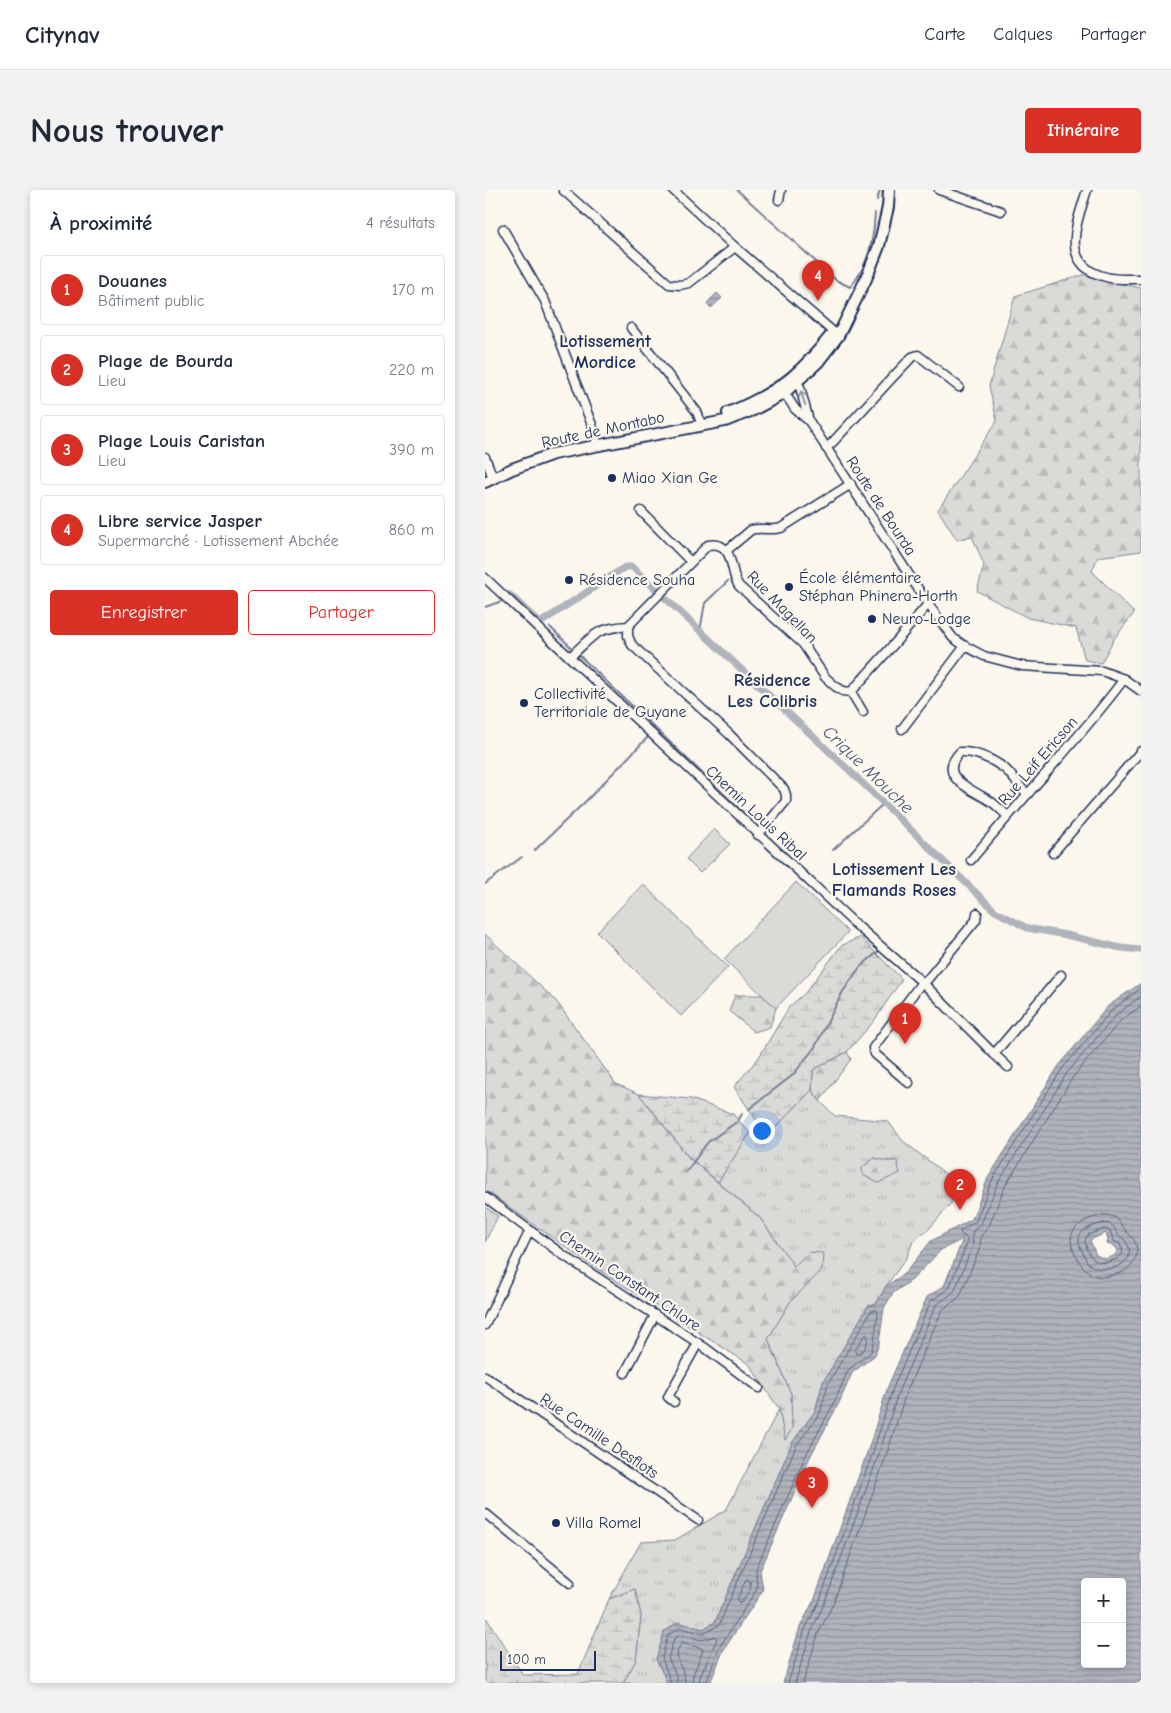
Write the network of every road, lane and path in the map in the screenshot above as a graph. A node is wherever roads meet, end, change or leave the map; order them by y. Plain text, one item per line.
1 (563, 190) edge
2 (673, 190) edge
3 (781, 190) edge
4 (889, 190) edge
5 (939, 190) edge
6 (1087, 190) edge
7 (779, 200) dead end
8 (1001, 211) dead end
9 (503, 229) dead end
10 (735, 247) junction
11 (1141, 280) edge
12 (631, 328) dead end
13 (836, 334) junction
14 (794, 380) junction
15 (959, 388) dead end
16 (782, 389) junction
17 (809, 422) junction
18 (702, 426) junction
19 (597, 445) junction
20 (826, 448) junction
21 (485, 457) edge
22 (489, 480) edge
23 (851, 484) junction
24 (641, 511) dead end
25 (726, 551) junction
26 (691, 562) junction
27 (485, 578) edge
28 (927, 604) junction
29 (628, 626) junction
30 (965, 646) junction
31 (570, 657) junction
32 (1124, 679) junction
33 (851, 692) junction
34 (1141, 692) edge
35 (863, 712) dead end
36 (902, 729) dead end
37 (1141, 751) edge
38 (1028, 794) junction
39 (1008, 816) junction
40 (759, 835) junction
41 (1053, 853) dead end
42 (971, 860) dead end
43 (977, 912) dead end
44 (1061, 974) dead end
45 (922, 982) junction
46 (994, 1054) junction
47 (1009, 1067) dead end
48 (909, 1083) dead end
49 (485, 1197) edge
50 (530, 1230) junction
51 (655, 1315) junction
52 (485, 1325) edge
53 (698, 1343) junction
54 (625, 1373) dead end
55 (485, 1376) edge
56 (759, 1388) dead end
57 (673, 1402) dead end
58 (485, 1513) edge
59 (698, 1520) dead end
60 (570, 1583) dead end

1 - 10 street
2 - 10 street
3 - 7 street
4 - 13 main road, Route de Montabo
5 - 8 street
6 - 11 street
9 - 19 street
10 - 13 street
12 - 18 street
13 - 14 main road, Route de Montabo
14 - 16 main road, Route de Montabo
17 -> 14 street, Route de Bourda
15 - 20 street
16 - 17 street, Route de Bourda
16 - 18 main road, Route de Montabo
17 - 20 street, Route de Bourda
18 - 19 main road, Route de Montabo
19 - 22 main road, Route de Montabo
20 - 23 street, Route de Bourda
21 - 22 street
23 - 25 street
23 - 28 street, Route de Bourda
24 - 26 street
25 - 26 street
25 - 33 street, Rue Magellan
26 - 29 street
27 - 31 street, Chemin Louis Ribal
28 - 30 street, Route de Bourda
28 - 33 street
29 - 31 street
29 - 40 street
30 - 32 street, Route de Bourda
30 - 36 street
31 - 40 street, Chemin Louis Ribal
32 - 34 street, Route de Bourda
32 - 38 street, Rue Leif Ericson
33 - 35 street
37 - 41 street
38 - 39 street, Rue Leif Ericson
38 - 39 street
39 - 42 street, Rue Leif Ericson
40 - 45 street, Chemin Louis Ribal
43 - 45 street
44 - 46 street
45 - 46 street, Chemin Louis Ribal
45 - 48 street
46 - 47 street, Chemin Louis Ribal
49 - 50 street, Chemin Constant Chlore
50 - 51 street, Chemin Constant Chlore
50 - 52 street
51 - 53 street, Chemin Constant Chlore
51 - 54 street
53 - 56 street, Chemin Constant Chlore
53 - 57 street
55 - 59 street, Rue Camille Desflots
58 - 60 street

